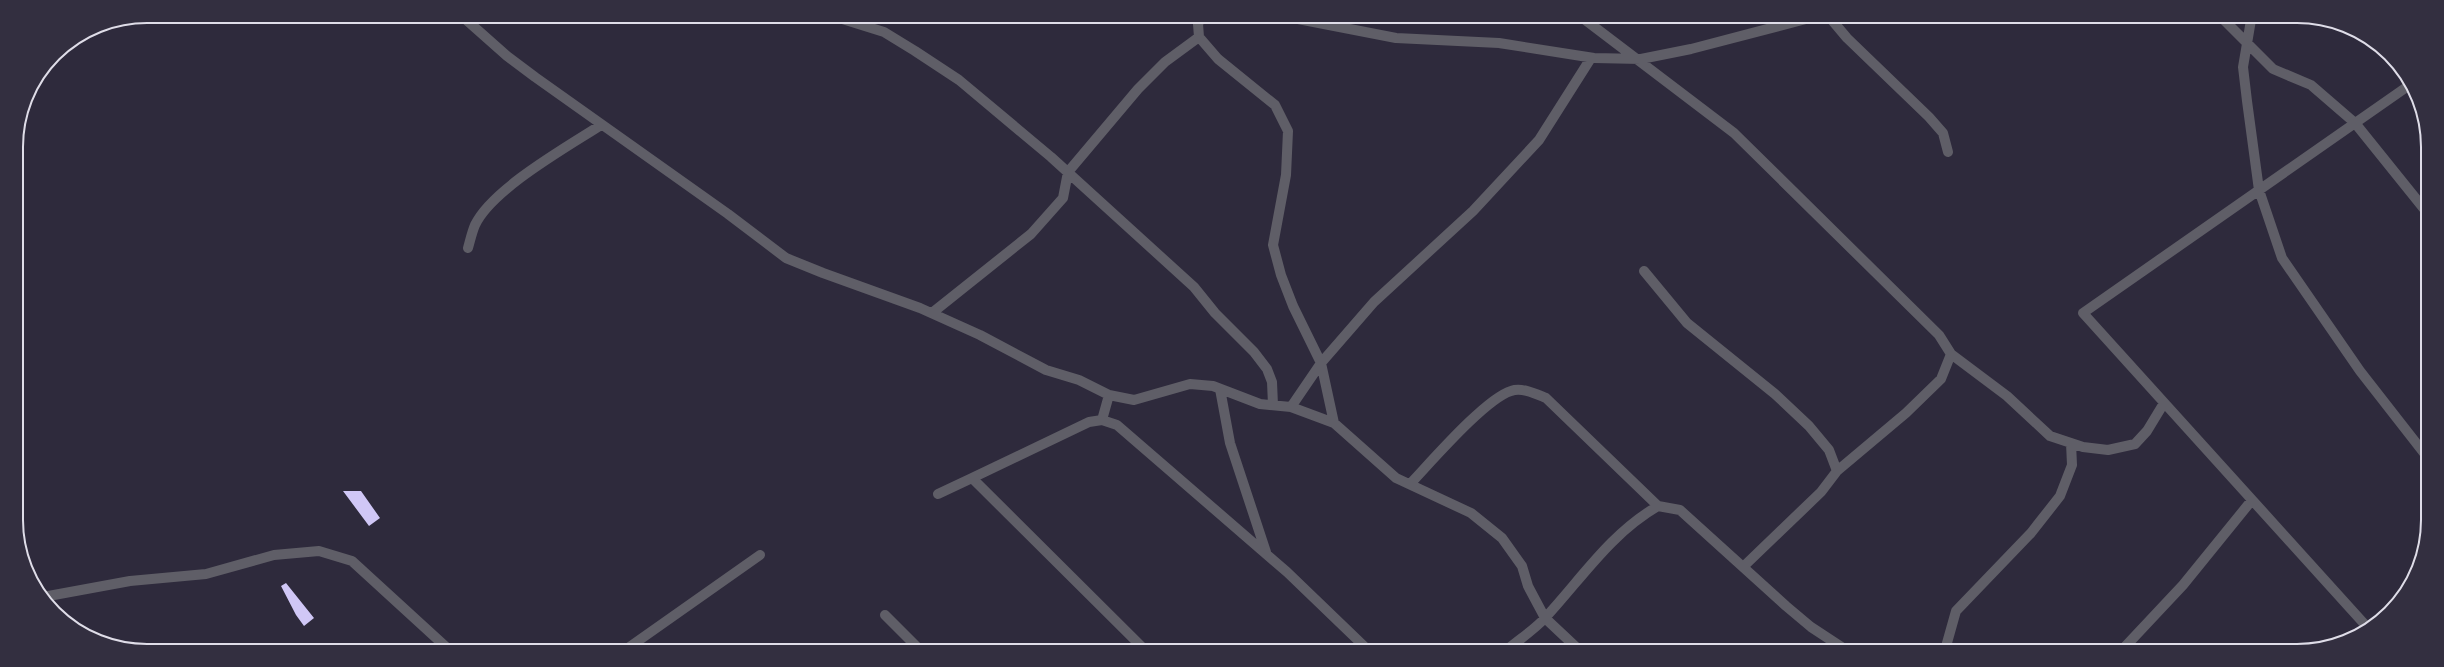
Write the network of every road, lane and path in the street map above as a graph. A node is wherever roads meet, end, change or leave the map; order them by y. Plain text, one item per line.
1 (470, 23) edge
2 (855, 23) edge
3 (1198, 23) edge
4 (1319, 23) edge
5 (1589, 23) edge
6 (1791, 23) edge
7 (1834, 23) edge
8 (2227, 23) edge
9 (2250, 23) edge
10 (1199, 37) junction
11 (2246, 43) junction
12 (1591, 58) junction
13 (1636, 59) junction
14 (2406, 88) edge
15 (2355, 123) junction
16 (601, 125) junction
17 (1948, 152) dead end
18 (1068, 172) junction
19 (2259, 190) junction
20 (2421, 205) edge
21 (468, 248) dead end
22 (1644, 271) dead end
23 (932, 313) junction
24 (1951, 354) junction
25 (1321, 363) junction
26 (1220, 389) junction
27 (1109, 395) junction
28 (2164, 402) junction
29 (1273, 405) junction
30 (1291, 407) junction
31 (1102, 420) junction
32 (1334, 423) junction
33 (2071, 443) junction
34 (2421, 449) edge
35 (1837, 471) junction
36 (972, 478) junction
37 (1410, 484) junction
38 (938, 494) dead end
39 (2252, 500) junction
40 (1658, 506) junction
41 (1266, 553) junction
42 (760, 555) dead end
43 (1743, 567) junction
44 (50, 596) edge
45 (885, 615) dead end
46 (1545, 618) junction
47 (2364, 624) edge
48 (443, 644) edge
49 (633, 644) edge
50 (914, 644) edge
51 (1140, 644) edge
52 (1362, 644) edge
53 (1514, 644) edge
54 (1573, 644) edge
55 (1837, 644) edge
56 (1947, 644) edge
57 (2128, 644) edge

1 - 16 street
2 - 18 street
3 - 10 street
4 - 12 street
5 - 13 street
6 - 13 street
7 - 17 street
8 - 11 street
9 - 11 street
10 - 18 street
10 - 25 street
11 - 15 street
11 - 19 street
12 - 13 street
12 - 25 street
13 - 24 street
14 - 15 street
15 - 19 street
15 - 20 street
16 - 21 street
16 - 23 street
18 - 23 street
18 - 29 street
19 - 28 street
19 - 34 street
22 - 35 street
23 - 27 street
24 - 33 street
24 - 35 street
25 - 30 street
25 - 32 street
26 - 27 street
26 - 29 street
26 - 41 street
27 - 31 street
28 - 33 street
28 - 39 street
29 - 30 street
30 - 32 street
31 - 36 street
31 - 41 street
32 - 37 street
33 - 56 street
35 - 43 street
36 - 38 street
36 - 51 street
37 - 40 street
37 - 46 street
39 - 47 street
39 - 57 street
40 - 43 street
40 - 46 street
41 - 52 street
42 - 49 street
43 - 55 street
44 - 48 street
45 - 50 street
46 - 53 street
46 - 54 street

